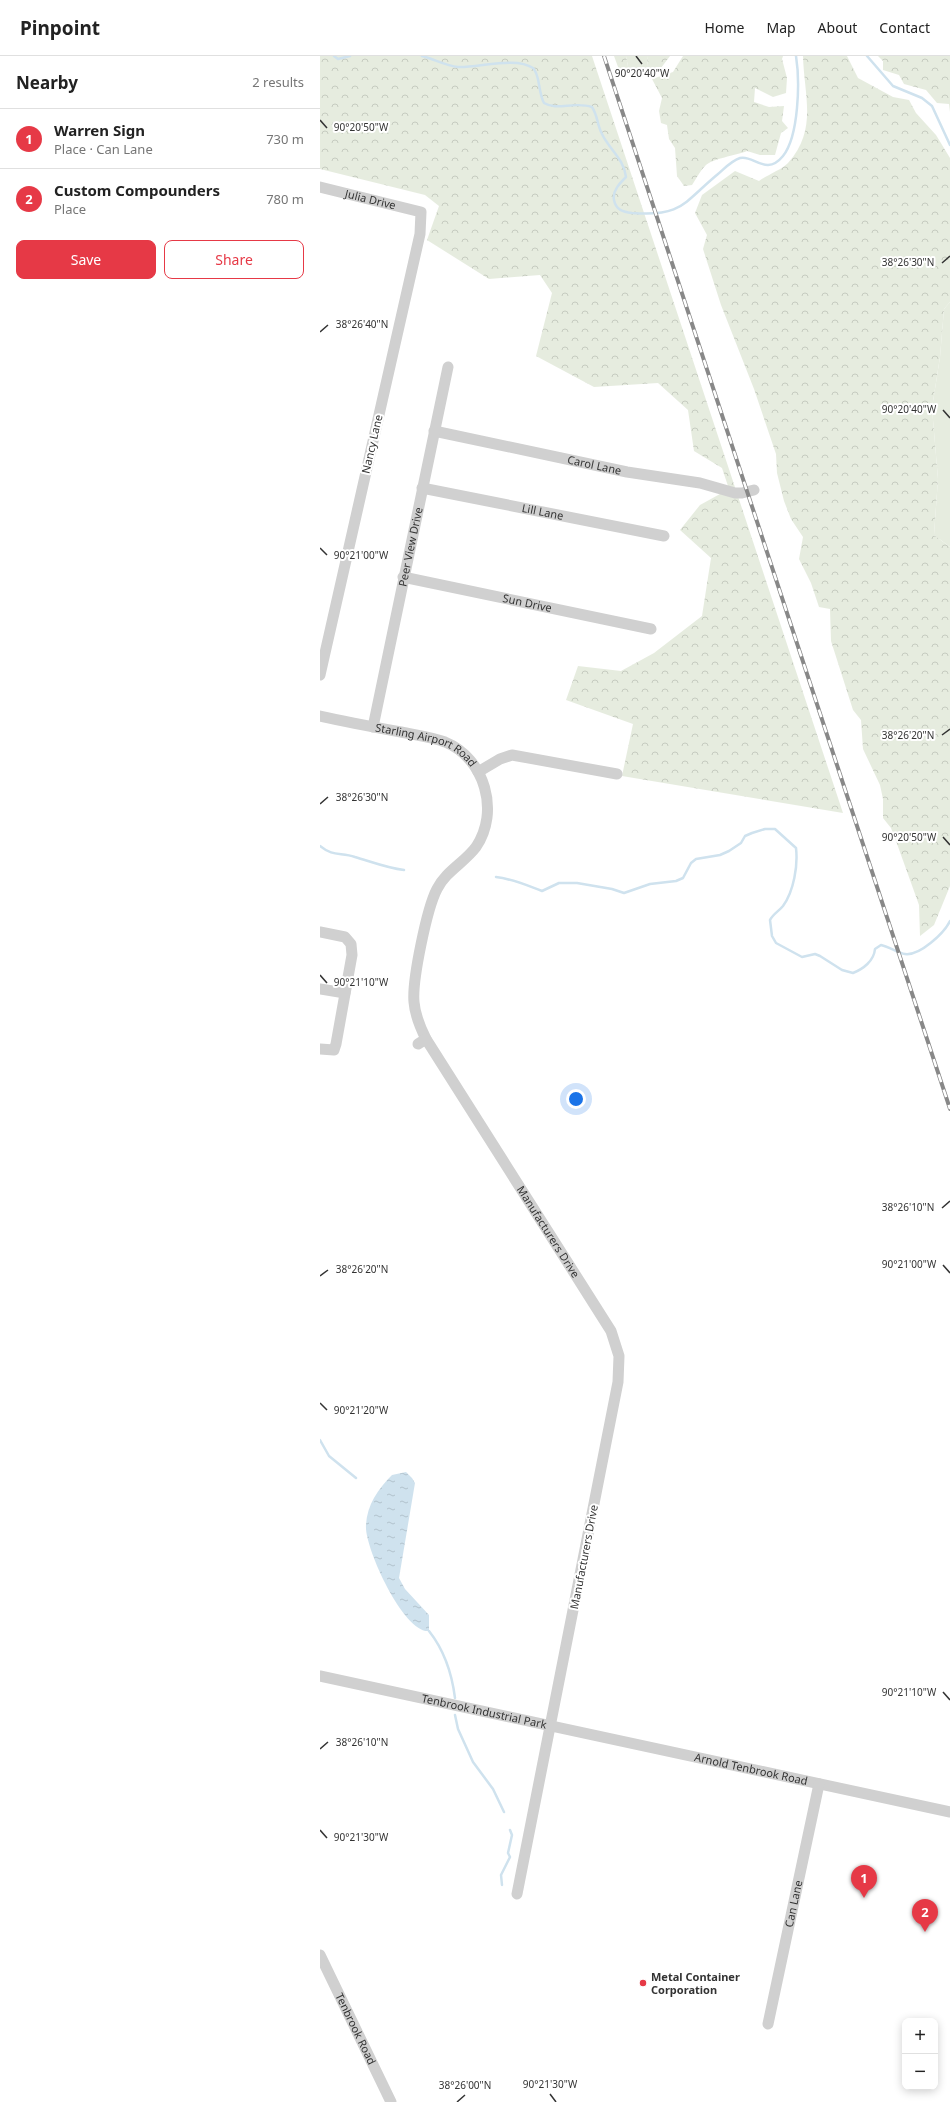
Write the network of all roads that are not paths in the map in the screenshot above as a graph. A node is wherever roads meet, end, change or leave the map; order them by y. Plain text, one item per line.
1 (320, 187) edge
2 (421, 212) joint
3 (448, 367) dead end
4 (434, 431) junction
5 (422, 488) junction
6 (754, 490) dead end
7 (664, 536) dead end
8 (403, 577) junction
9 (652, 629) dead end
10 (320, 675) edge
11 (320, 716) edge
12 (373, 727) junction
13 (478, 772) junction
14 (617, 774) dead end
15 (320, 932) edge
16 (320, 989) edge
17 (345, 993) junction
18 (320, 1049) edge
19 (320, 1676) edge
20 (552, 1726) junction
21 (819, 1784) junction
22 (950, 1812) edge
23 (517, 1894) dead end
24 (320, 1955) edge
25 (768, 2024) dead end
26 (391, 2102) edge

1 - 2 street, Julia Drive
2 - 10 street, Nancy Lane
3 - 4 street, Peer View Drive
4 - 5 street, Peer View Drive
4 - 6 street, Carol Lane
5 - 7 street, Lill Lane
5 - 8 street, Peer View Drive
8 - 9 street, Sun Drive
8 - 12 street, Peer View Drive
11 - 12 street, Starling Airport Road
12 - 13 street, Starling Airport Road
13 - 14 street, Starling Airport Road
13 - 20 street, Manufacturers Drive
15 - 17 street
16 - 17 street
17 - 18 street
19 - 20 street, Tenbrook Industrial Park
20 - 21 street, Arnold Tenbrook Road
20 - 23 street, Tenbrook Industrial Park
21 - 22 street, Arnold Tenbrook Road
21 - 25 street, Can Lane
24 - 26 street, Tenbrook Road

